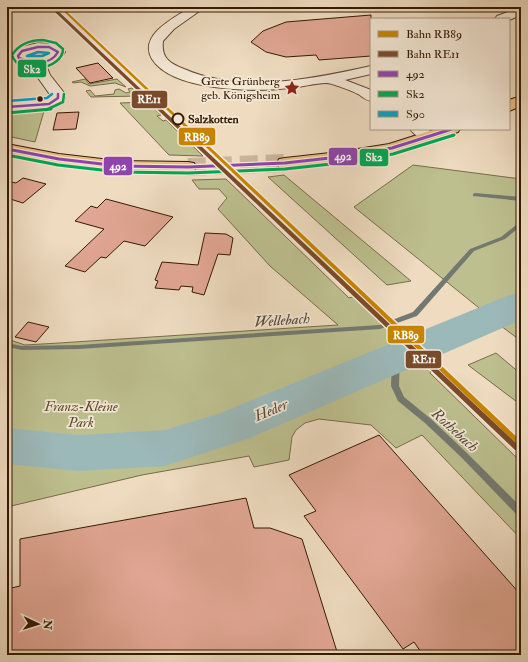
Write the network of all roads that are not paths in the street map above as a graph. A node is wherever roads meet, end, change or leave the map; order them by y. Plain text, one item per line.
1 (199, 7) edge
2 (521, 11) edge
3 (504, 18) edge
4 (39, 62) dead end
5 (370, 70) edge
6 (332, 80) junction
7 (368, 90) edge
8 (521, 100) edge
9 (510, 106) edge
10 (7, 107) edge
11 (445, 130) edge
12 (424, 133) edge
13 (7, 149) edge
14 (285, 163) tunnel mouth
15 (188, 168) tunnel mouth

1 - 6 street
2 - 3 street
4 - 10 street
5 - 6 street
6 - 7 street
8 - 9 main road
11 - 12 main road
12 - 14 main road
13 - 15 main road

